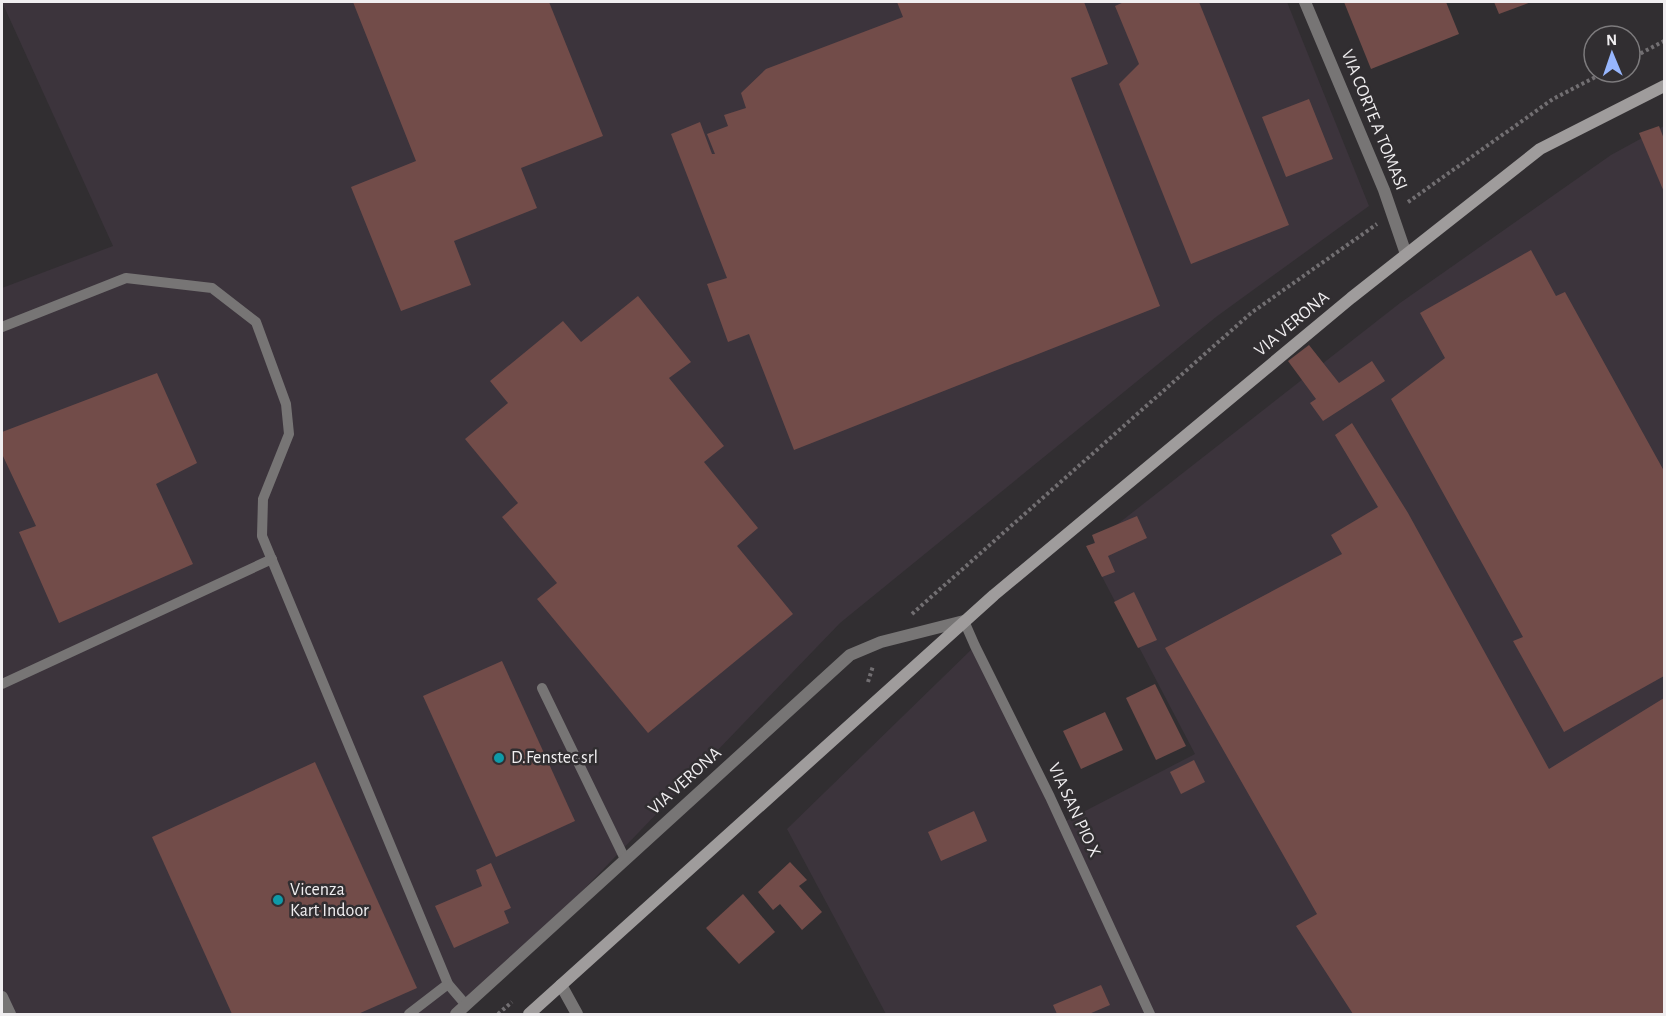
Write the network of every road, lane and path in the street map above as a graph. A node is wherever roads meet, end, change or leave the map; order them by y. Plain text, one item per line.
1 (1305, 2) edge
2 (1665, 41) edge
3 (1642, 53) edge
4 (1582, 84) edge
5 (1665, 86) edge
6 (1392, 213) junction
7 (1406, 254) junction
8 (2, 327) edge
9 (272, 559) junction
10 (906, 619) dead end
11 (964, 621) junction
12 (2, 684) edge
13 (542, 688) dead end
14 (626, 859) junction
15 (448, 984) junction
16 (561, 985) junction
17 (2, 997) edge
18 (466, 1005) junction
19 (10, 1014) edge
20 (409, 1014) edge
21 (456, 1014) edge
22 (529, 1014) edge
23 (577, 1014) edge
24 (1150, 1014) edge

1 - 6 street, VIA CORTE A TOMASI
2 - 3 path
4 - 6 path
5 - 7 main road, VIA VERONA
6 - 7 street, VIA CORTE A TOMASI
6 - 10 path
7 - 11 main road, VIA VERONA
8 - 9 lane
9 - 12 lane
9 - 15 lane
11 - 14 street, VIA VERONA
11 - 16 main road, VIA VERONA
11 - 24 lane, VIA SAN PIO X
13 - 14 lane
14 - 18 street, VIA VERONA
15 - 18 lane
15 - 20 lane
16 - 22 main road, VIA VERONA
16 - 23 street
17 - 19 street
18 - 21 street, VIA VERONA

